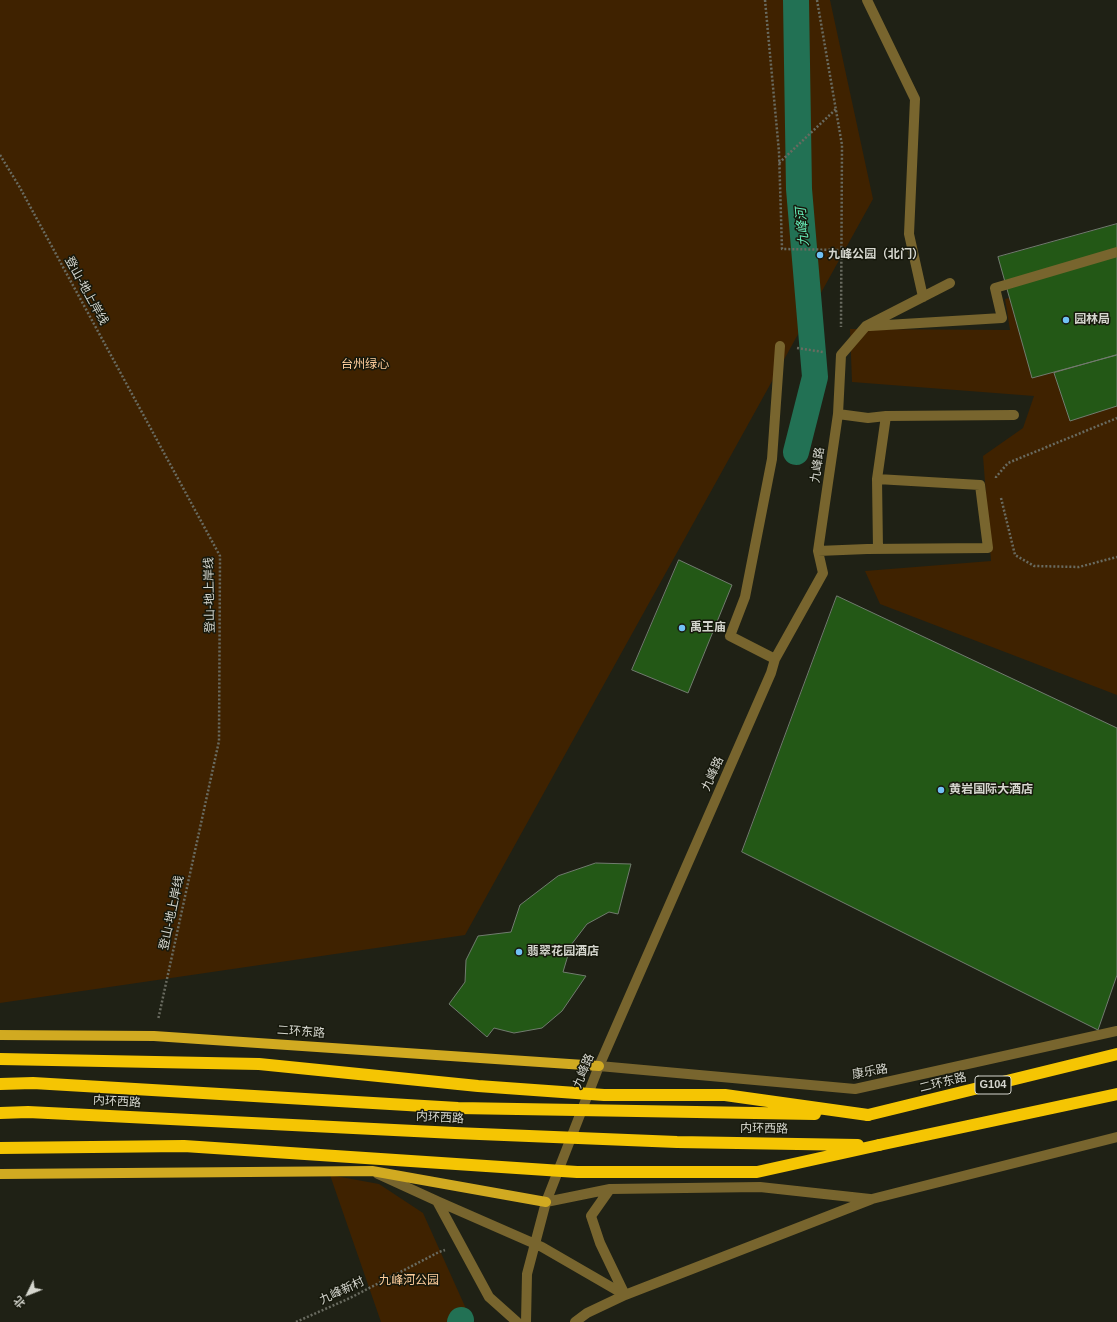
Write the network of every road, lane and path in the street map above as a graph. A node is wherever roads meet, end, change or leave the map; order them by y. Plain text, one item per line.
1 (765, 0) edge
2 (817, 0) edge
3 (867, 0) edge
4 (836, 109) junction
5 (0, 155) edge
6 (779, 163) junction
7 (842, 250) junction
8 (1117, 252) edge
9 (950, 283) dead end
10 (923, 297) junction
11 (866, 326) junction
12 (780, 346) joint
13 (841, 354) junction
14 (838, 414) junction
15 (1014, 414) dead end
16 (886, 416) junction
17 (1117, 418) edge
18 (877, 479) junction
19 (998, 484) dead end
20 (999, 491) dead end
21 (878, 549) junction
22 (818, 551) junction
23 (1117, 557) edge
24 (775, 659) junction
25 (1117, 1031) edge
26 (0, 1035) edge
27 (154, 1036) junction
28 (1117, 1054) edge
29 (0, 1059) edge
30 (600, 1066) junction
31 (0, 1084) edge
32 (1117, 1094) edge
33 (0, 1113) edge
34 (868, 1115) junction
35 (1117, 1137) edge
36 (879, 1145) junction
37 (0, 1148) edge
38 (372, 1171) junction
39 (0, 1174) edge
40 (610, 1189) junction
41 (872, 1199) junction
42 (437, 1201) junction
43 (546, 1202) junction
44 (535, 1244) junction
45 (461, 1246) junction
46 (625, 1296) junction
47 (296, 1322) edge
48 (517, 1322) edge
49 (526, 1322) edge
50 (575, 1322) edge

1 - 6 path
2 - 4 path
3 - 10 street
4 - 6 path
4 - 7 path
5 - 27 path, 登山-地上岸线
6 - 7 path
7 - 13 path
8 - 11 street
9 - 10 street
10 - 11 street
11 - 13 street
12 - 13 path
12 - 24 street
13 - 14 street, 九峰路
14 - 16 street
14 - 22 street, 九峰路
15 - 16 street
16 - 18 street
17 - 19 path
18 - 21 street
18 - 21 street
20 - 23 path
21 - 22 street
22 - 24 street, 九峰路
24 - 30 street, 九峰路
25 - 30 street, 康乐路
26 - 27 main road, 二环东路
27 - 30 main road, 二环东路
28 - 34 highway, 二环东路 / G104
29 - 34 highway, bridge
30 - 43 street, 九峰路
31 - 34 highway, 内环西路, bridge
32 - 36 highway
33 - 36 highway, 内环西路, bridge
35 - 41 street
36 - 37 highway, bridge
38 - 39 main road
38 - 42 street
38 - 43 main road
40 - 41 street
40 - 43 street
40 - 46 street
41 - 46 street
42 - 44 street
42 - 45 street
43 - 44 street, 九峰路
44 - 46 street
44 - 49 street, 九峰路
45 - 47 path, 九峰新村
45 - 48 street
46 - 50 street

